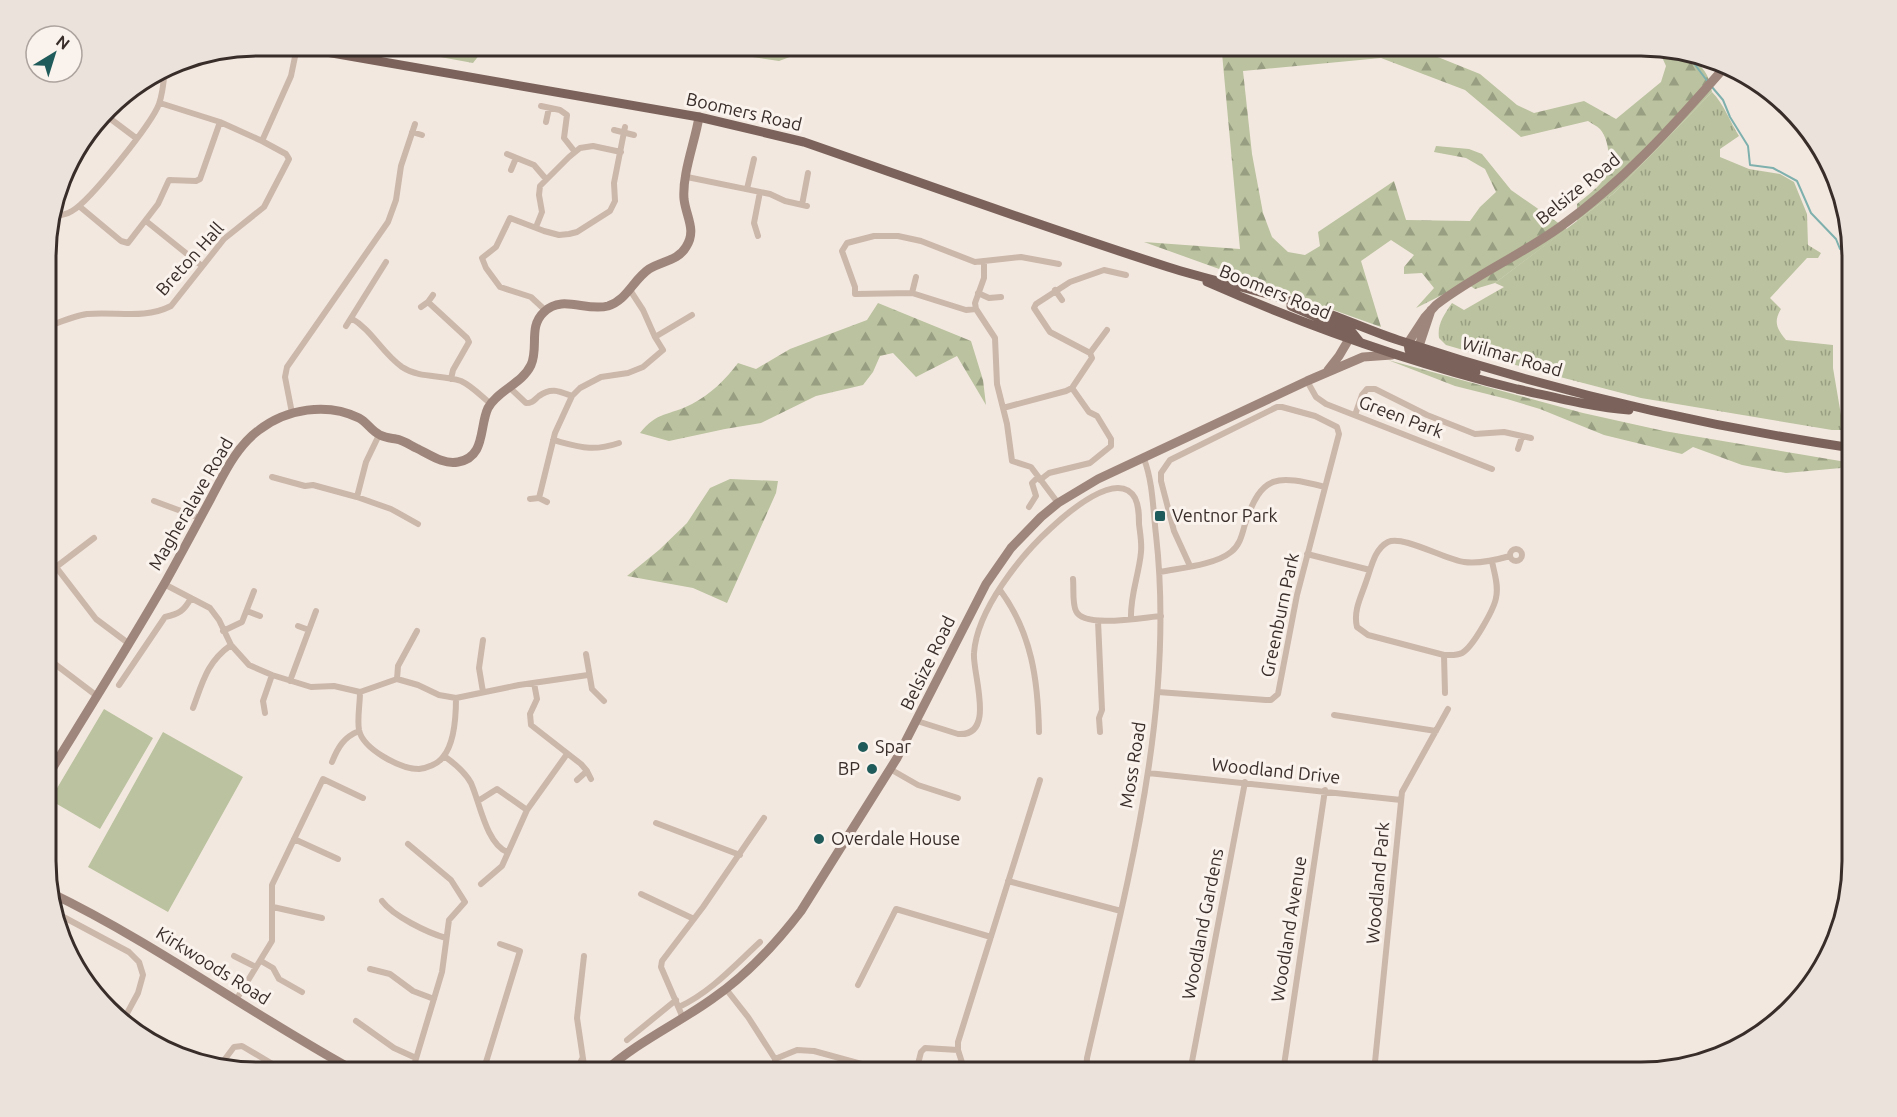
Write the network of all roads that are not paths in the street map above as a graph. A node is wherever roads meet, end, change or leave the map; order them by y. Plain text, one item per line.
1 (295, 56) edge
2 (349, 56) edge
3 (221, 59) edge
4 (220, 63) dead end
5 (1720, 72) edge
6 (163, 79) edge
7 (160, 103) junction
8 (541, 106) dead end
9 (549, 108) junction
10 (699, 117) junction
11 (110, 119) edge
12 (220, 122) junction
13 (546, 122) dead end
14 (415, 124) dead end
15 (614, 130) dead end
16 (624, 130) junction
17 (412, 132) junction
18 (422, 135) dead end
19 (634, 135) dead end
20 (136, 138) junction
21 (262, 141) junction
22 (575, 152) junction
23 (621, 152) junction
24 (507, 154) dead end
25 (516, 158) junction
26 (754, 159) dead end
27 (511, 170) dead end
28 (808, 174) dead end
29 (687, 177) junction
30 (546, 179) junction
31 (747, 189) junction
32 (760, 192) junction
33 (79, 206) junction
34 (60, 215) edge
35 (146, 220) junction
36 (536, 227) junction
37 (758, 236) dead end
38 (984, 261) junction
39 (386, 262) dead end
40 (1059, 264) dead end
41 (202, 266) junction
42 (1180, 271) junction
43 (1126, 275) dead end
44 (916, 277) dead end
45 (630, 290) junction
46 (1055, 290) junction
47 (912, 293) junction
48 (978, 293) junction
49 (433, 295) dead end
50 (1001, 297) dead end
51 (1274, 297) junction
52 (1062, 300) dead end
53 (428, 302) junction
54 (421, 307) dead end
55 (976, 309) junction
56 (545, 310) junction
57 (1431, 310) junction
58 (692, 315) dead end
59 (351, 318) junction
60 (56, 324) edge
61 (346, 326) dead end
62 (1361, 326) junction
63 (1107, 330) dead end
64 (1351, 335) junction
65 (654, 337) junction
66 (1360, 342) junction
67 (1408, 343) junction
68 (1416, 349) junction
69 (1090, 353) junction
70 (1399, 355) junction
71 (1350, 363) junction
72 (1322, 375) junction
73 (451, 379) junction
74 (1307, 381) junction
75 (509, 387) junction
76 (1072, 387) junction
77 (1535, 393) junction
78 (572, 396) junction
79 (490, 404) junction
80 (1003, 408) junction
81 (292, 413) junction
82 (1656, 413) junction
83 (1355, 415) junction
84 (379, 435) junction
85 (1522, 437) junction
86 (1531, 438) dead end
87 (553, 440) junction
88 (619, 443) dead end
89 (1841, 446) edge
90 (1518, 449) dead end
91 (1144, 459) junction
92 (1492, 469) dead end
93 (272, 477) dead end
94 (1039, 479) junction
95 (1325, 487) junction
96 (357, 496) junction
97 (539, 498) junction
98 (530, 499) dead end
99 (154, 501) dead end
100 (547, 502) dead end
101 (1058, 503) junction
102 (1029, 507) dead end
103 (200, 518) junction
104 (418, 524) dead end
105 (94, 538) dead end
106 (1307, 554) junction
107 (1510, 556) dead end
108 (1492, 561) junction
109 (1190, 566) junction
110 (1370, 570) junction
111 (1160, 572) junction
112 (1073, 579) dead end
113 (164, 584) junction
114 (1000, 590) junction
115 (254, 591) dead end
116 (191, 598) junction
117 (247, 611) junction
118 (316, 611) dead end
119 (260, 615) dead end
120 (1161, 616) junction
121 (1131, 619) junction
122 (1098, 621) junction
123 (298, 626) dead end
124 (309, 630) junction
125 (223, 631) junction
126 (417, 631) dead end
127 (483, 640) dead end
128 (128, 643) junction
129 (231, 645) junction
130 (586, 654) dead end
131 (1444, 655) junction
132 (56, 665) edge
133 (272, 675) junction
134 (588, 675) junction
135 (397, 679) junction
136 (290, 681) junction
137 (534, 683) junction
138 (119, 685) dead end
139 (483, 692) junction
140 (1158, 692) junction
141 (360, 693) junction
142 (1445, 693) dead end
143 (97, 696) junction
144 (456, 698) junction
145 (604, 701) dead end
146 (193, 708) dead end
147 (1448, 709) dead end
148 (265, 713) dead end
149 (1334, 715) dead end
150 (917, 721) junction
151 (359, 731) junction
152 (1436, 731) junction
153 (1039, 732) dead end
154 (1100, 732) dead end
155 (567, 754) junction
156 (444, 756) junction
157 (56, 762) edge
158 (332, 762) dead end
159 (890, 769) junction
160 (587, 771) junction
161 (1149, 773) junction
162 (591, 779) dead end
163 (577, 780) dead end
164 (1040, 780) dead end
165 (1245, 782) junction
166 (1325, 790) junction
167 (363, 798) dead end
168 (958, 798) dead end
169 (1401, 800) junction
170 (477, 801) junction
171 (527, 810) junction
172 (765, 818) dead end
173 (656, 823) dead end
174 (294, 838) junction
175 (408, 844) dead end
176 (507, 852) junction
177 (740, 855) junction
178 (338, 859) dead end
179 (1008, 881) junction
180 (485, 884) dead end
181 (640, 894) dead end
182 (59, 897) edge
183 (382, 901) dead end
184 (273, 907) junction
185 (1121, 911) junction
186 (64, 918) edge
187 (322, 918) dead end
188 (694, 919) junction
189 (991, 937) junction
190 (446, 938) junction
191 (760, 942) dead end
192 (500, 944) dead end
193 (234, 956) dead end
194 (584, 956) dead end
195 (258, 964) junction
196 (370, 969) dead end
197 (858, 985) dead end
198 (726, 989) junction
199 (302, 992) dead end
200 (434, 999) junction
201 (236, 1000) junction
202 (677, 1004) junction
203 (127, 1014) edge
204 (684, 1018) junction
205 (356, 1021) dead end
206 (627, 1040) dead end
207 (958, 1050) junction
208 (416, 1058) junction
209 (583, 1058) junction
210 (225, 1059) edge
211 (775, 1059) joint
212 (962, 1061) edge
213 (1087, 1061) edge
214 (1192, 1061) edge
215 (1285, 1061) edge
216 (1375, 1061) edge
217 (269, 1062) edge
218 (340, 1062) edge
219 (415, 1062) edge
220 (486, 1062) edge
221 (581, 1062) edge
222 (584, 1062) edge
223 (617, 1062) edge
224 (853, 1062) edge
225 (919, 1062) edge

1 - 21 street
2 - 10 main road, Boomers Road
3 - 4 street
5 - 57 street, Belsize Road
6 - 7 street
7 - 12 street, Breton Hall
7 - 20 street
8 - 9 street
9 - 13 street
9 - 22 street
10 - 29 street
10 - 42 main road, Boomers Road
11 - 20 street
12 - 21 street, Breton Hall
12 - 35 street
14 - 17 street
15 - 16 street
16 - 19 street
16 - 23 street
17 - 18 street
17 - 81 street
20 - 33 street
21 - 41 street, Breton Hall
22 - 23 street
22 - 30 street
23 - 36 street
24 - 25 street
25 - 27 street
25 - 30 street
26 - 31 street
28 - 32 street
29 - 31 street
29 - 45 street
30 - 36 street
31 - 32 street
32 - 37 street
33 - 34 street
33 - 35 street
35 - 41 street
36 - 56 street
38 - 40 street
38 - 47 street
38 - 48 street
39 - 59 street
41 - 60 street, Breton Hall
42 - 51 main road, Boomers Road
42 - 64 main road, Boomers Road
43 - 46 street
44 - 47 street
45 - 56 street
45 - 65 street
46 - 52 street
46 - 69 street
47 - 55 street
48 - 50 street
48 - 55 street
49 - 53 street
51 - 62 main road, Boomers Road
51 - 64 main road
53 - 54 street
53 - 73 street
55 - 80 street
56 - 75 street
57 - 67 street, Belsize Road
57 - 68 street
58 - 65 street
59 - 61 street
59 - 73 street
62 - 64 street, Belsize Road
62 - 67 main road
63 - 69 street
64 - 66 main road, Boomers Road
64 - 72 street, Belsize Road
65 - 78 street
66 - 70 main road, Wilmar Road
66 - 71 street
67 - 68 main road
68 - 70 street, Belsize Road
68 - 77 main road
68 - 82 main road, Wilmar Road
69 - 76 street
70 - 71 street, Belsize Road
70 - 77 main road, Wilmar Road
71 - 72 street, Belsize Road
72 - 74 street, Belsize Road
73 - 79 street
74 - 83 street, Green Park
74 - 91 street, Belsize Road
75 - 78 street
75 - 79 street
76 - 80 street
76 - 94 street
77 - 82 main road, Wilmar Road
78 - 87 street
79 - 84 street
80 - 94 street
81 - 84 street
81 - 103 street, Magheralave Road
82 - 89 main road, Wilmar Road
83 - 85 street
83 - 92 street, Green Park
84 - 96 street
85 - 86 street
85 - 90 street
87 - 88 street
87 - 97 street
91 - 101 street, Belsize Road
91 - 111 street, Moss Road
93 - 96 street
94 - 101 street
94 - 102 street
95 - 106 street, Greenburn Park
95 - 109 street
95 - 109 street, Greenburn Park
96 - 104 street
97 - 98 street
97 - 100 street
99 - 103 street
101 - 150 street, Belsize Road
103 - 113 street, Magheralave Road
105 - 128 street
106 - 110 street
106 - 140 street, Greenburn Park
107 - 108 street
108 - 110 street
108 - 131 street
109 - 111 street
110 - 131 street
111 - 120 street, Moss Road
112 - 122 street
113 - 116 street
113 - 128 street, Magheralave Road
114 - 121 street
114 - 150 street
114 - 153 street
115 - 117 street
116 - 125 street
116 - 138 street
117 - 119 street
117 - 125 street
118 - 124 street
120 - 121 street
120 - 140 street, Moss Road
121 - 122 street
122 - 154 street
123 - 124 street
124 - 136 street
125 - 129 street
126 - 135 street
127 - 139 street
128 - 143 street, Magheralave Road
129 - 133 street
129 - 146 street
130 - 134 street
131 - 142 street
132 - 143 street
133 - 136 street
133 - 148 street
134 - 137 street
134 - 145 street
135 - 141 street
135 - 144 street
136 - 141 street
137 - 139 street
137 - 155 street
139 - 144 street
140 - 161 street, Moss Road
141 - 151 street
143 - 157 street, Magheralave Road
144 - 156 street
147 - 152 street, Woodland Park
149 - 152 street
150 - 159 street, Belsize Road
151 - 156 street
151 - 158 street
152 - 169 street, Woodland Park
155 - 160 street
155 - 171 street
156 - 170 street
159 - 168 street
159 - 198 street, Belsize Road
160 - 162 street
160 - 163 street
161 - 165 street, Woodland Drive
161 - 185 street, Moss Road
164 - 179 street
165 - 166 street, Woodland Drive
165 - 214 street, Woodland Gardens
166 - 169 street, Woodland Drive
166 - 215 street, Woodland Avenue
167 - 174 street
169 - 216 street, Woodland Park
170 - 171 street
170 - 176 street
171 - 176 street
172 - 177 street
173 - 177 street
174 - 178 street
174 - 184 street
175 - 190 street
176 - 180 street
177 - 188 street
179 - 185 street
179 - 189 street
181 - 188 street
182 - 201 street, Kirkwoods Road
183 - 190 street
184 - 187 street
184 - 195 street
185 - 213 street, Moss Road
186 - 203 street
188 - 202 street
189 - 197 street
189 - 207 street
190 - 200 street
191 - 202 street
192 - 220 street
193 - 195 street
194 - 209 street
195 - 199 street
195 - 201 street
196 - 200 street
198 - 204 street, Belsize Road
198 - 211 street
200 - 208 street
201 - 218 street, Kirkwoods Road
202 - 204 street
202 - 206 street
204 - 223 street, Belsize Road
205 - 208 street
207 - 212 street
207 - 225 street
208 - 219 street
209 - 221 street
209 - 222 street
210 - 217 street
211 - 224 street

